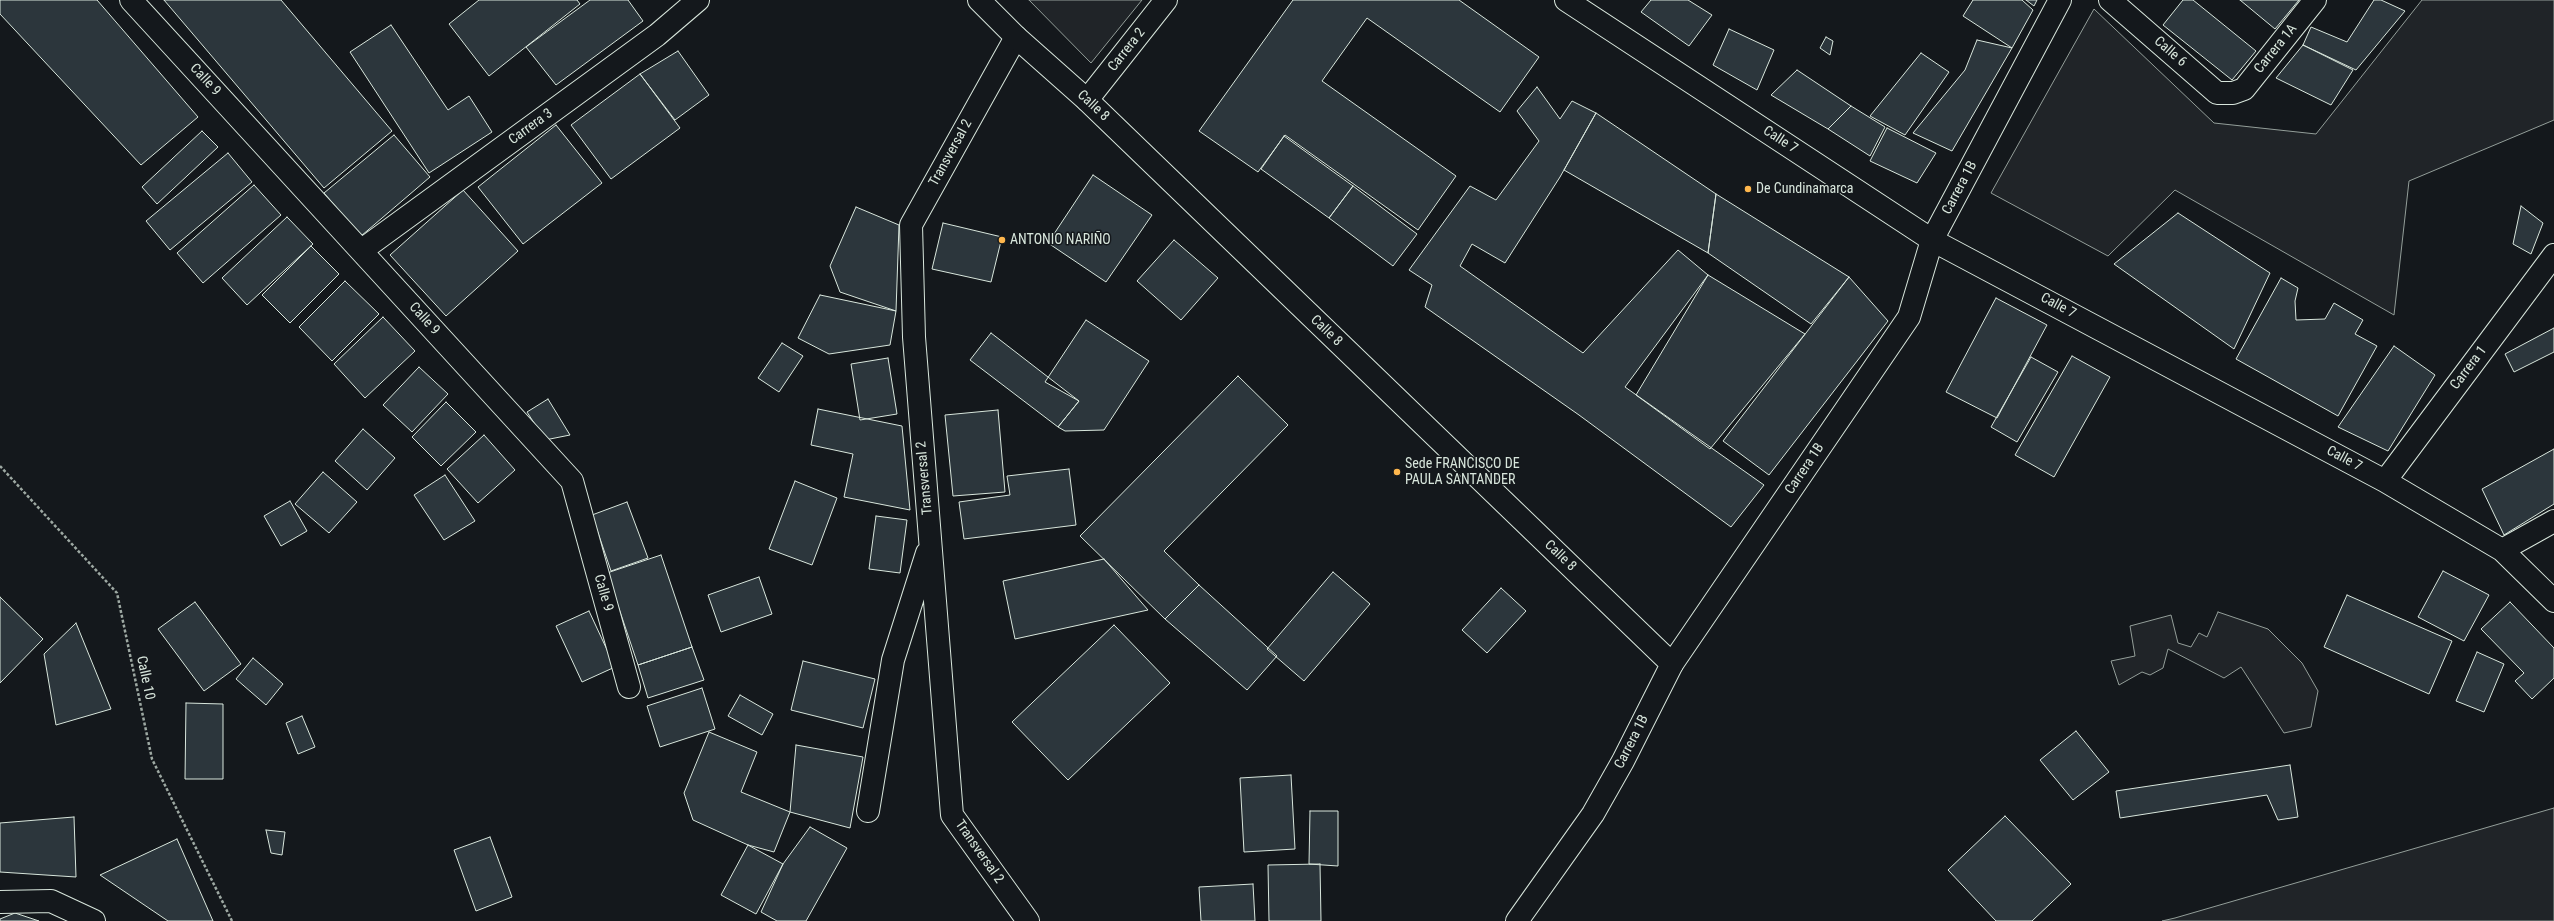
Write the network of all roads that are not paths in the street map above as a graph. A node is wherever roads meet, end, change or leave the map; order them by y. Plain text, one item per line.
1 (131, 0) edge
2 (698, 0) edge
3 (979, 0) edge
4 (1166, 0) edge
5 (1566, 0) edge
6 (2060, 0) edge
7 (2110, 0) edge
8 (2315, 0) edge
9 (1016, 37) junction
10 (2233, 94) joint
11 (1087, 100) junction
12 (1932, 240) junction
13 (362, 250) junction
14 (2554, 255) edge
15 (2385, 481) junction
16 (2554, 521) edge
17 (930, 542) junction
18 (2502, 550) junction
19 (2554, 601) edge
20 (1672, 664) junction
21 (629, 687) dead end
22 (868, 811) dead end
23 (0, 902) edge
24 (94, 921) edge
25 (1028, 921) edge
26 (1517, 921) edge

1 - 13 street, Calle 9
2 - 13 street, Carrera 3
3 - 9 street, Calle 8
4 - 11 street, Carrera 2
5 - 12 street, Calle 7
6 - 12 street, Carrera 1B
7 - 10 street, Calle 6
8 - 10 street, Carrera 1A
9 - 11 street, Calle 8
9 - 17 street, Transversal 2
11 - 20 street, Calle 8
12 - 15 street, Calle 7
12 - 20 street, Carrera 1B
13 - 21 street, Calle 9
14 - 15 street, Carrera 1
15 - 18 street, Calle 7
16 - 18 street
17 - 22 street
17 - 25 street, Transversal 2
18 - 19 street, Calle 7
20 - 26 street, Carrera 1B
23 - 24 street

